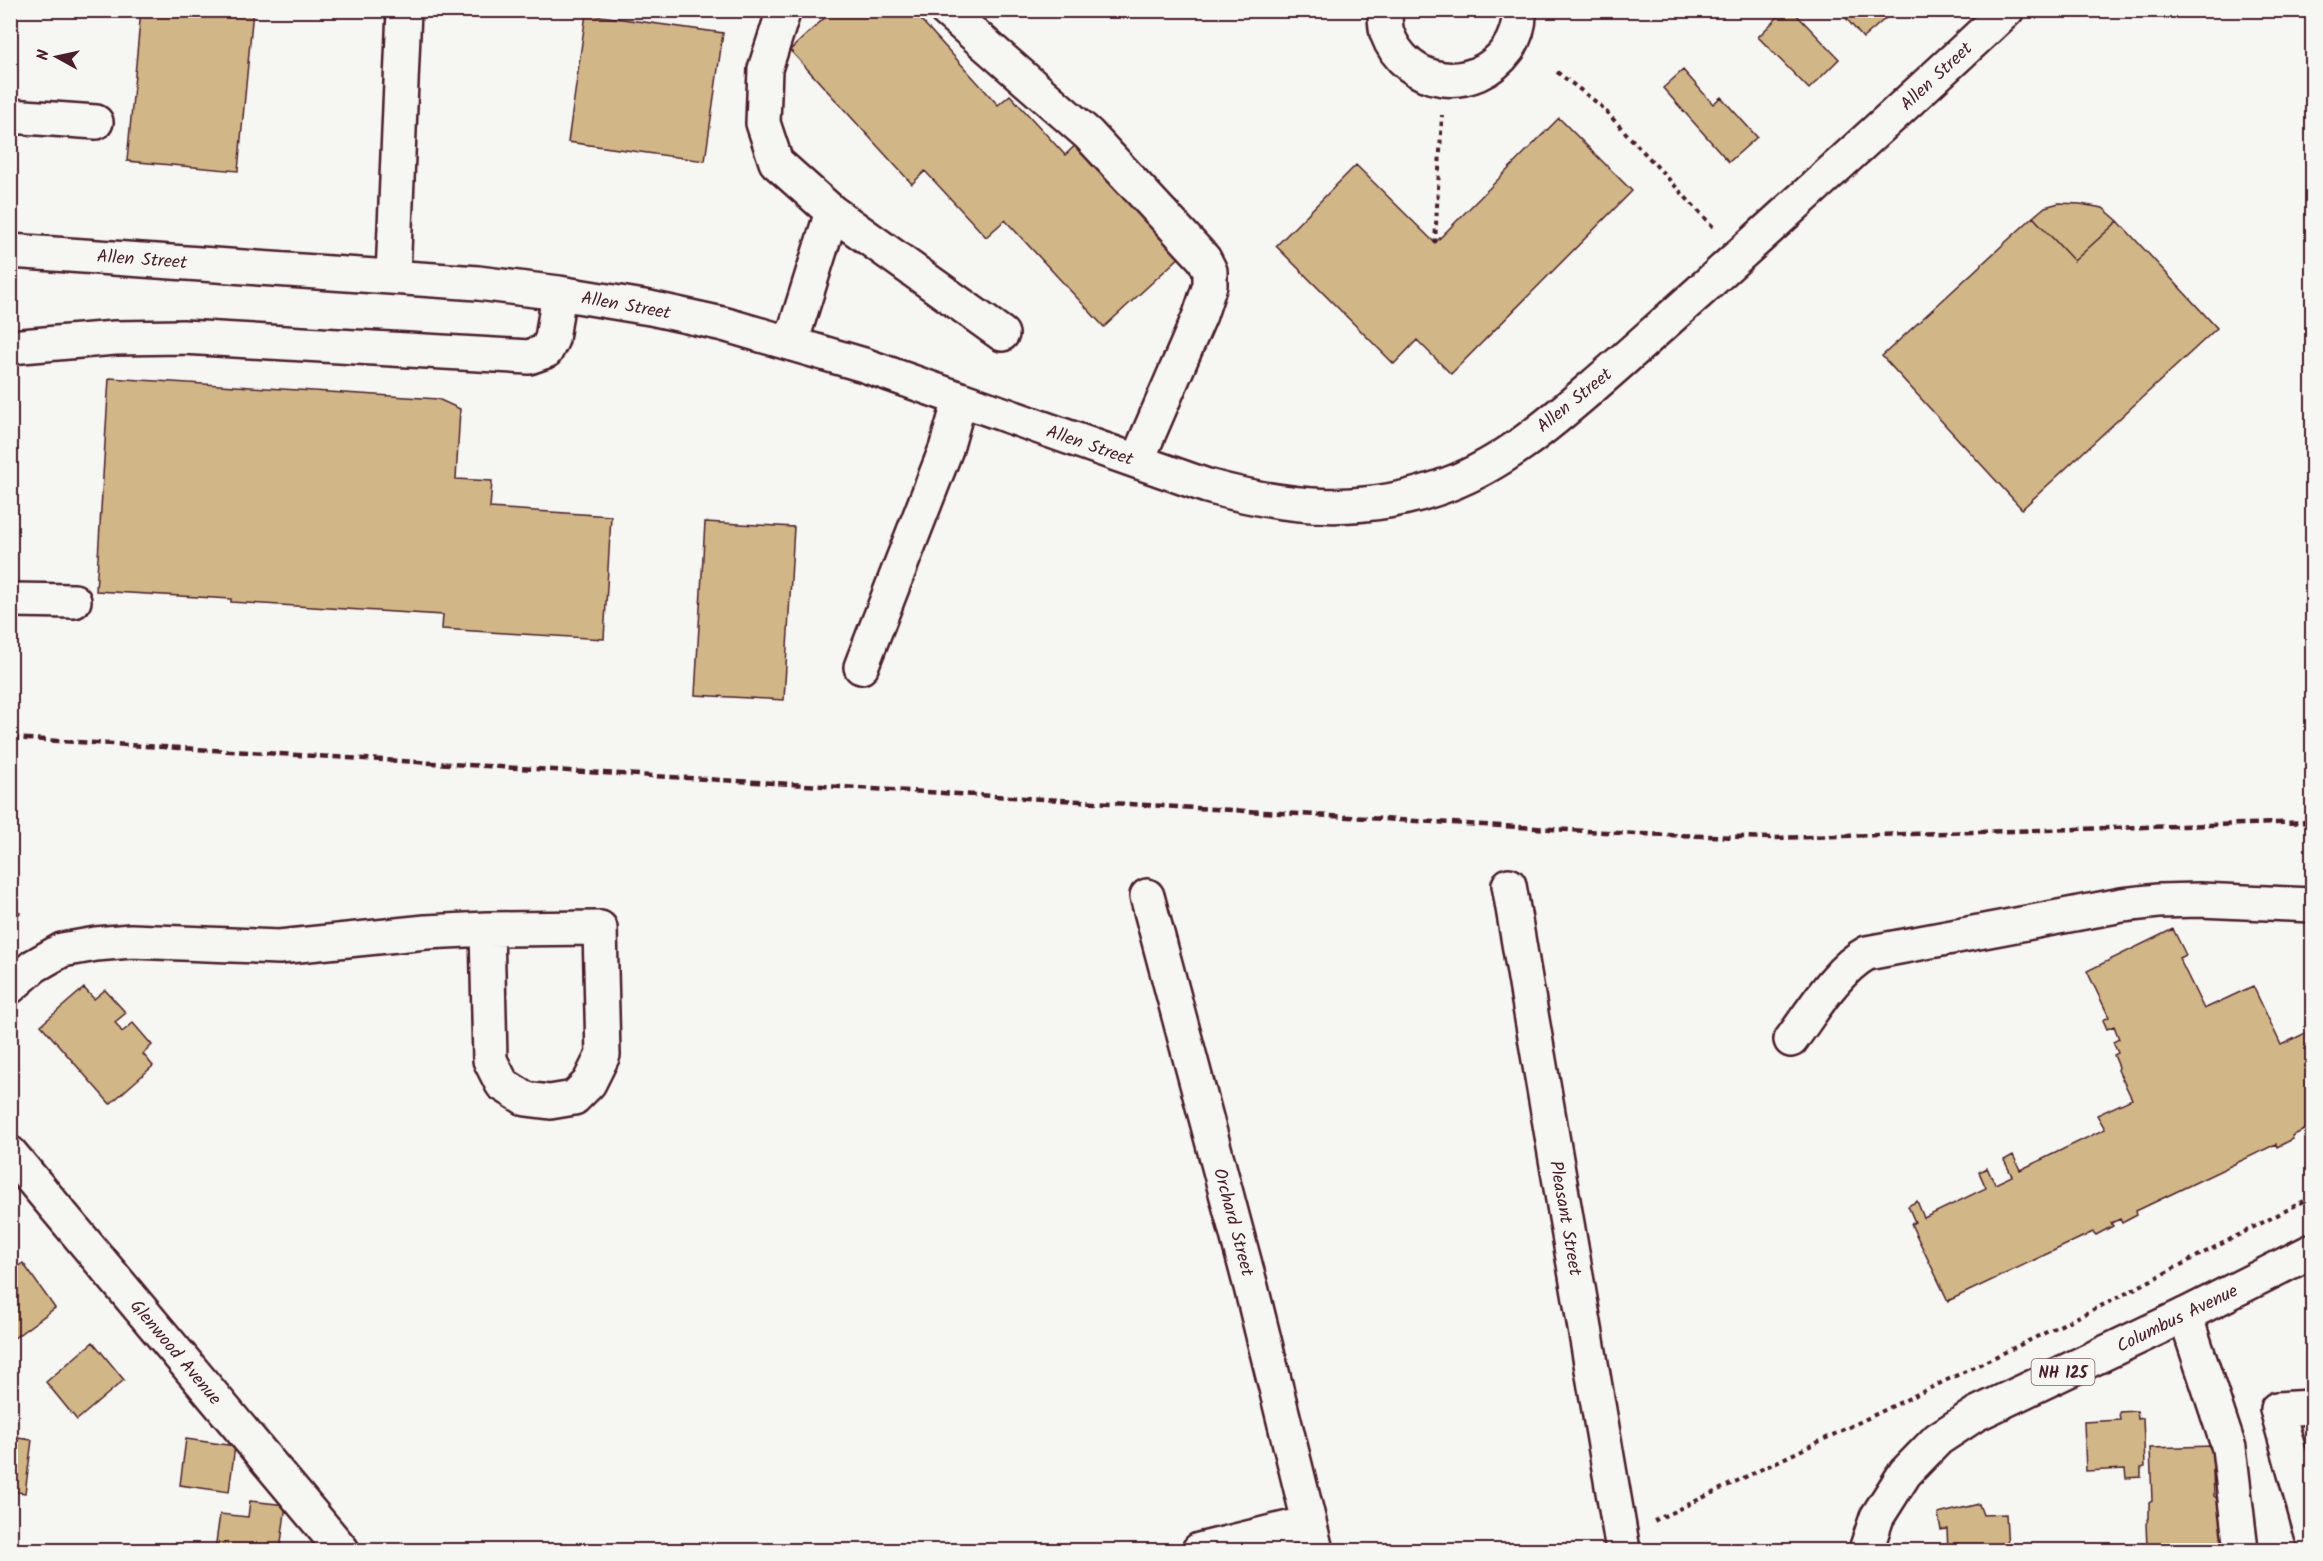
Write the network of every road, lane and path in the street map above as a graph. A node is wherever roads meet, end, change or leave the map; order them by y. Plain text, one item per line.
1 (404, 10) edge
2 (784, 10) edge
3 (946, 10) edge
4 (1385, 10) edge
5 (1519, 10) edge
6 (2007, 10) edge
7 (1557, 72) dead end
8 (1444, 79) junction
9 (10, 116) edge
10 (96, 122) dead end
11 (832, 212) junction
12 (1718, 232) dead end
13 (1435, 243) dead end
14 (10, 251) edge
15 (393, 276) junction
16 (559, 293) junction
17 (1002, 334) dead end
18 (791, 343) junction
19 (10, 347) edge
20 (960, 400) junction
21 (1137, 461) junction
22 (10, 600) edge
23 (74, 601) dead end
24 (861, 667) dead end
25 (1509, 885) dead end
26 (1147, 896) dead end
27 (2313, 905) edge
28 (487, 929) junction
29 (10, 987) edge
30 (1791, 1040) dead end
31 (10, 1153) edge
32 (2313, 1197) edge
33 (2313, 1251) edge
34 (2185, 1315) junction
35 (2313, 1407) edge
36 (1654, 1521) dead end
37 (2313, 1534) edge
38 (1313, 1537) edge
39 (342, 1551) edge
40 (1199, 1551) edge
41 (1623, 1551) edge
42 (1866, 1551) edge
43 (2241, 1551) edge

1 - 15 street
2 - 11 street
3 - 21 street
4 - 8 street
5 - 8 street
6 - 21 street, Allen Street
7 - 12 path
8 - 13 path
9 - 10 street
11 - 17 street
11 - 18 street
14 - 15 street, Allen Street
15 - 16 street, Allen Street
16 - 18 street, Allen Street
16 - 19 street
18 - 20 street, Allen Street
20 - 21 street, Allen Street
20 - 24 street
22 - 23 street
25 - 41 street, Pleasant Street
26 - 38 street, Orchard Street
27 - 30 street
28 - 28 street
28 - 29 street
31 - 39 street, Glenwood Avenue
32 - 36 path
33 - 34 street, Columbus Avenue / NH 125
34 - 42 street, Columbus Avenue / NH 125
34 - 43 street
35 - 37 street
38 - 40 street

